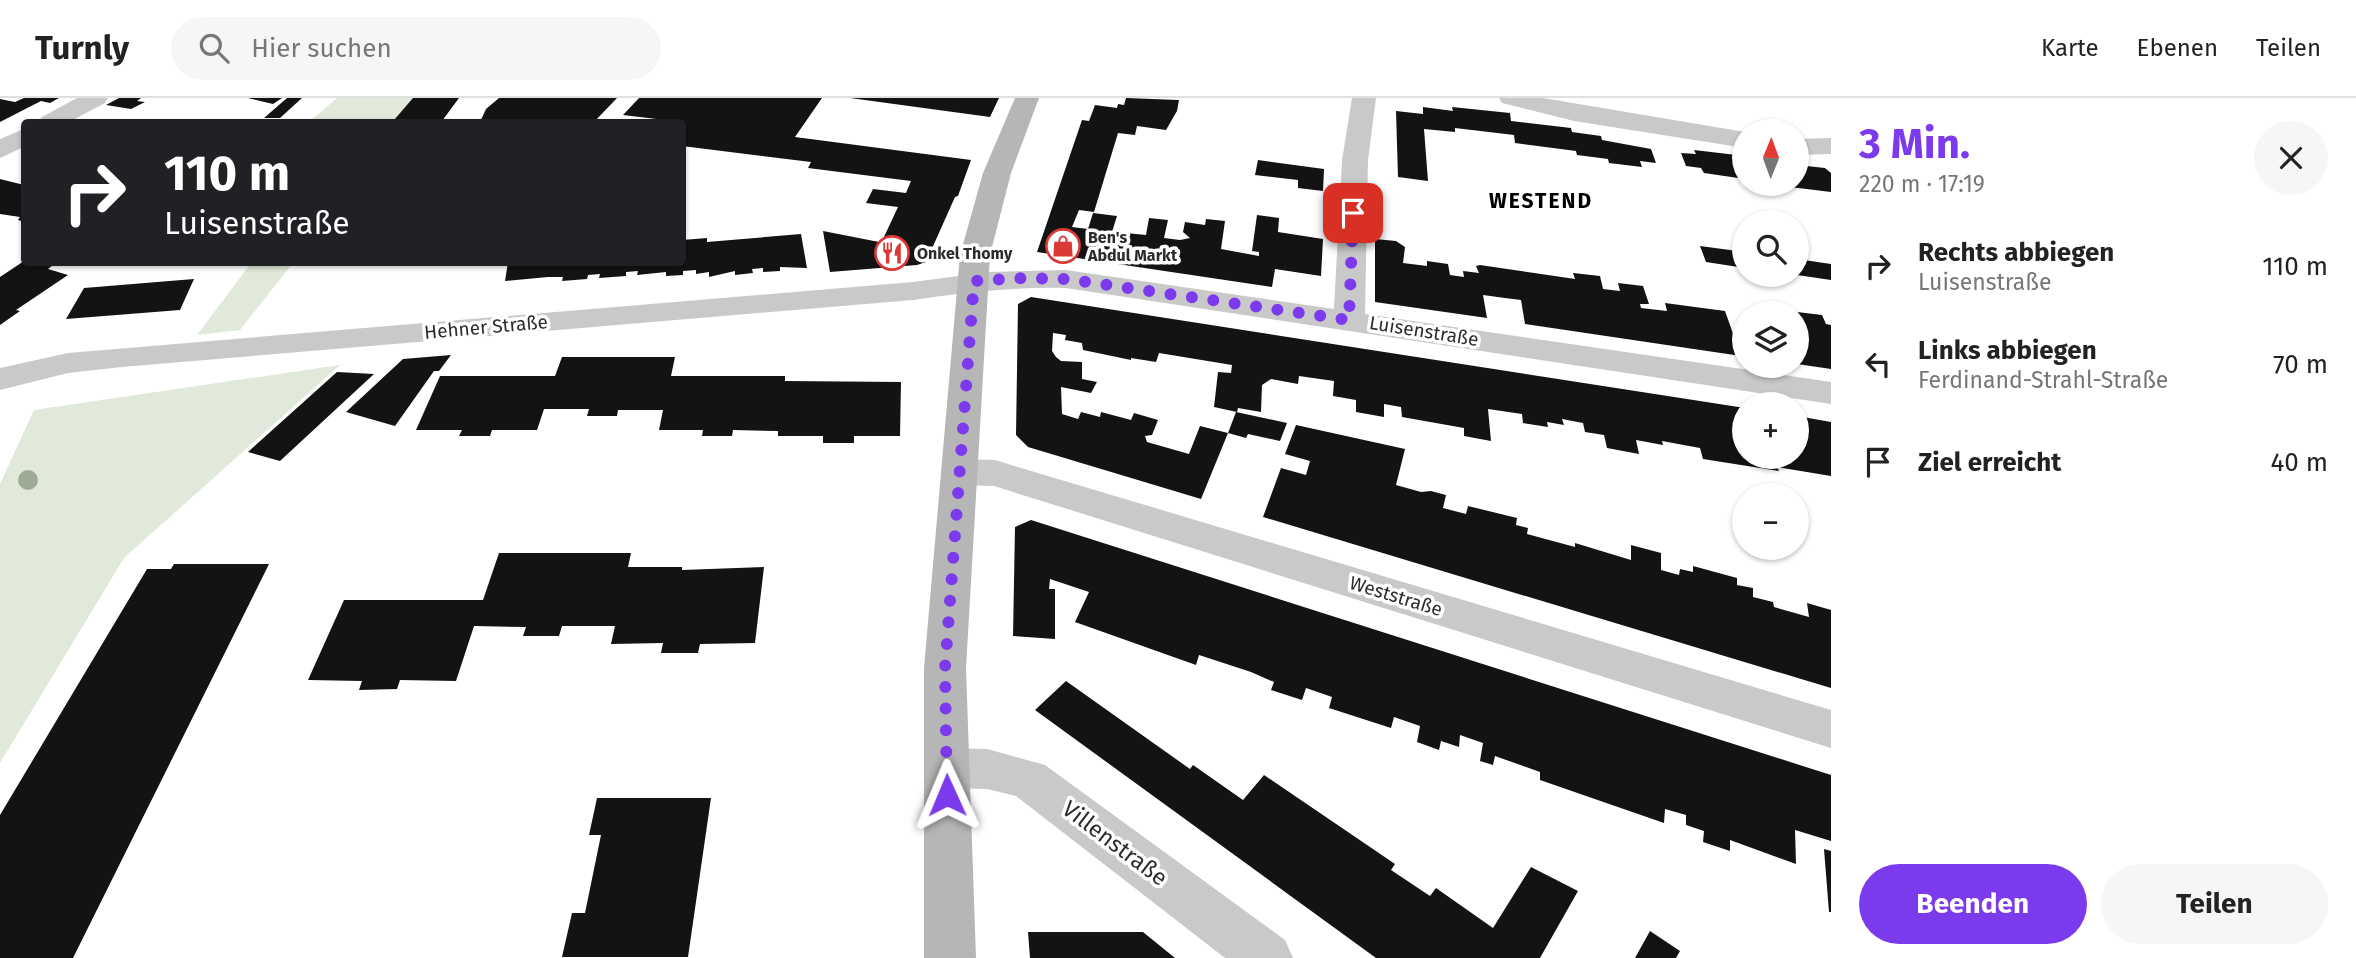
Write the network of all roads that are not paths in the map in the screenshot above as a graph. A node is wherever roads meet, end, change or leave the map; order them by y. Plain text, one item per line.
1 (1027, 98) edge
2 (1364, 98) edge
3 (1511, 98) edge
4 (96, 99) edge
5 (57, 119) edge
6 (1732, 138) edge
7 (21, 139) edge
8 (1831, 146) edge
9 (1810, 147) edge
10 (0, 150) edge
11 (974, 281) junction
12 (1349, 320) junction
13 (0, 379) edge
14 (1831, 393) edge
15 (958, 472) junction
16 (1831, 729) edge
17 (947, 768) junction
18 (950, 958) edge
19 (1267, 958) edge

1 - 11 street
2 - 12 street
3 - 6 street
4 - 5 street
7 - 10 street
8 - 9 street
11 - 12 street, Luisenstraße
11 - 13 street, Hehner Straße
11 - 15 street
12 - 14 street, Luisenstraße
15 - 16 street, Weststraße
15 - 17 street
17 - 18 street
17 - 19 street, Villenstraße

